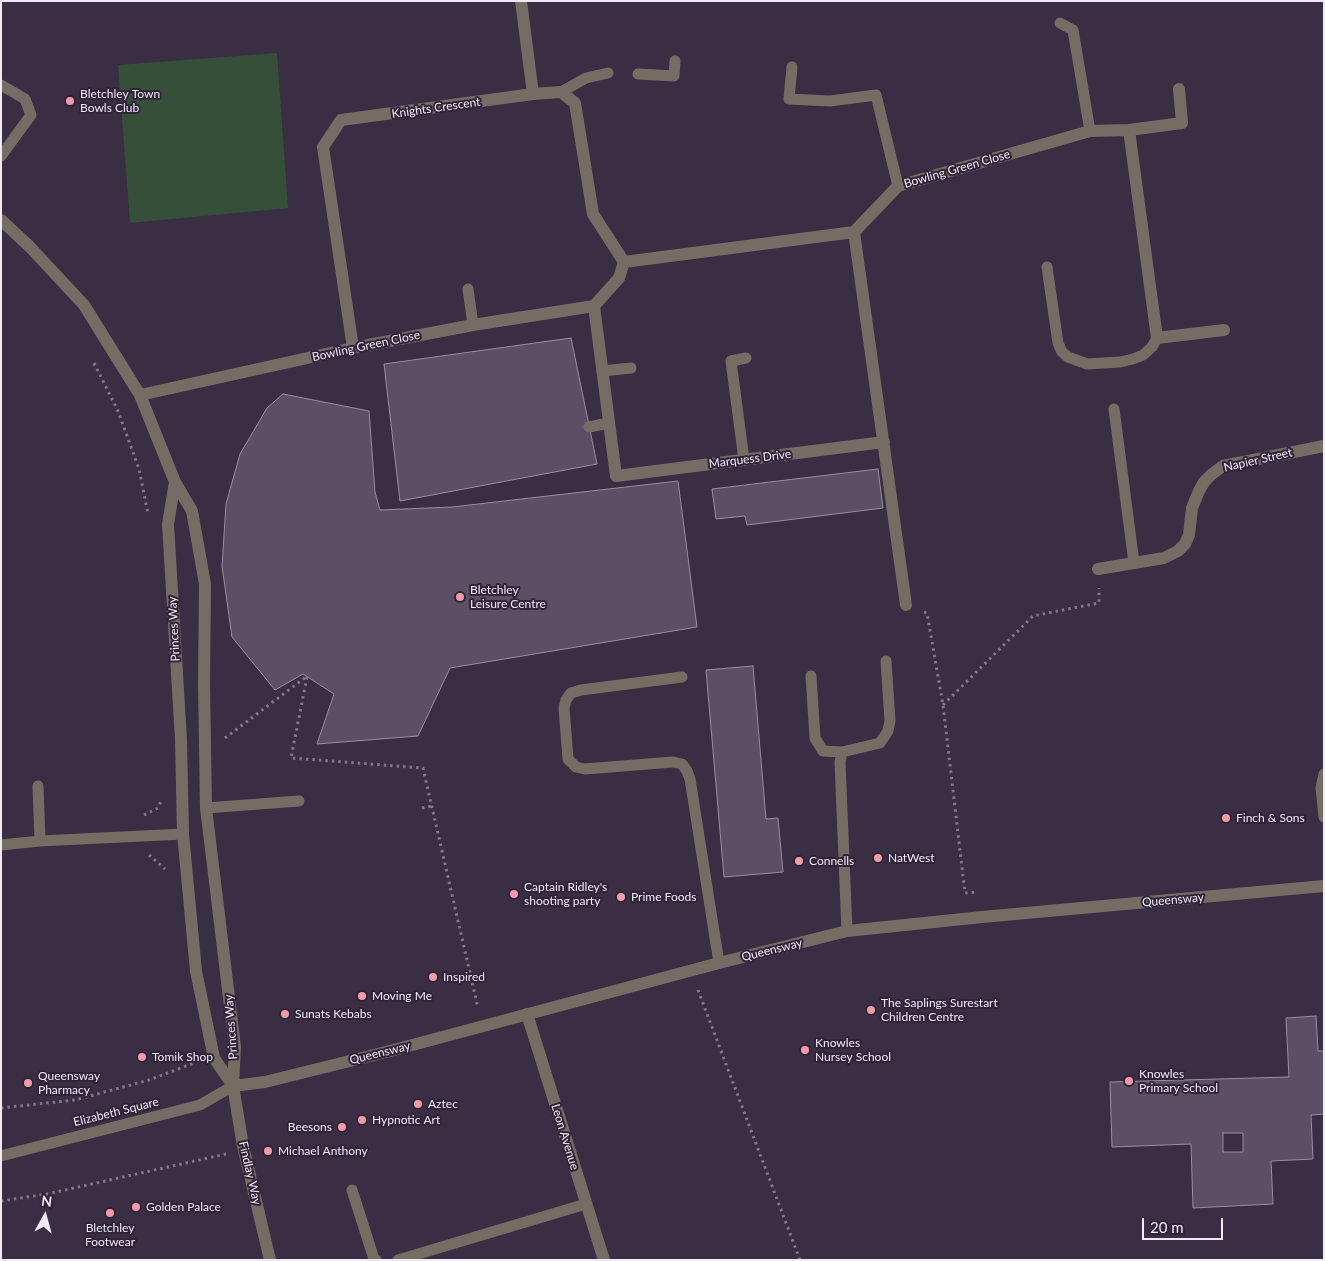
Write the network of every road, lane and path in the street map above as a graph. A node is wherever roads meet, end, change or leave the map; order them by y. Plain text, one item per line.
1 (521, 1) edge
2 (1060, 23) dead end
3 (675, 61) dead end
4 (792, 67) dead end
5 (608, 74) dead end
6 (638, 74) dead end
7 (1, 85) edge
8 (1179, 89) dead end
9 (561, 92) junction
10 (533, 94) junction
11 (1128, 130) junction
12 (1090, 131) junction
13 (1, 156) edge
14 (898, 186) junction
15 (1, 220) edge
16 (854, 232) junction
17 (624, 262) junction
18 (1047, 267) dead end
19 (468, 289) dead end
20 (594, 306) junction
21 (473, 325) junction
22 (1224, 330) dead end
23 (1157, 338) junction
24 (353, 348) junction
25 (746, 358) dead end
26 (92, 360) dead end
27 (631, 368) dead end
28 (602, 371) junction
29 (140, 395) junction
30 (1114, 409) dead end
31 (609, 423) junction
32 (589, 427) dead end
33 (884, 442) junction
34 (1324, 446) edge
35 (744, 460) junction
36 (175, 482) junction
37 (150, 522) dead end
38 (1134, 563) junction
39 (1098, 568) joint
40 (906, 605) dead end
41 (927, 613) dead end
42 (886, 661) dead end
43 (810, 676) dead end
44 (682, 677) dead end
45 (943, 705) junction
46 (222, 739) dead end
47 (842, 752) junction
48 (1324, 774) edge
49 (38, 786) dead end
50 (164, 796) dead end
51 (299, 801) dead end
52 (432, 806) junction
53 (206, 808) junction
54 (422, 808) dead end
55 (141, 816) dead end
56 (1324, 817) edge
57 (183, 834) junction
58 (40, 841) junction
59 (1, 845) edge
60 (144, 850) dead end
61 (166, 869) dead end
62 (1324, 886) edge
63 (978, 892) dead end
64 (847, 931) junction
65 (719, 963) junction
66 (690, 971) junction
67 (527, 1014) junction
68 (482, 1027) junction
69 (198, 1061) dead end
70 (233, 1086) junction
71 (1, 1108) edge
72 (243, 1146) junction
73 (1, 1156) edge
74 (352, 1190) dead end
75 (1, 1201) edge
76 (586, 1204) junction
77 (270, 1260) edge
78 (376, 1260) edge
79 (398, 1260) edge
80 (604, 1260) edge
81 (800, 1260) edge

1 - 10 street
2 - 12 lane
3 - 6 lane
4 - 14 lane
5 - 9 lane
7 - 13 lane
8 - 11 street, Bowling Green Close
9 - 10 street, Knights Crescent
9 - 17 street
10 - 24 street, Knights Crescent
11 - 12 street, Bowling Green Close
11 - 23 street
12 - 14 street, Bowling Green Close
14 - 16 street, Bowling Green Close
15 - 29 street, Princes Way
16 - 17 street
16 - 33 street
17 - 20 street
18 - 23 lane
19 - 21 lane
20 - 21 street, Bowling Green Close
20 - 28 street
21 - 24 street, Bowling Green Close
22 - 23 street
24 - 29 street, Bowling Green Close
25 - 35 lane
26 - 37 path
27 - 28 lane
28 - 31 street
29 - 36 street, Princes Way
30 - 38 lane
31 - 32 lane
31 - 35 street, Marquess Drive
33 - 35 street, Marquess Drive
33 - 40 street
34 - 38 street, Napier Street
36 - 53 street, Princes Way
36 - 57 street, Princes Way
38 - 39 street, Napier Street
39 - 45 path
41 - 45 path
42 - 47 lane
43 - 47 lane
44 - 65 lane
45 - 63 path
46 - 52 path
47 - 64 lane
48 - 56 lane
49 - 58 lane
50 - 55 path
51 - 53 lane
52 - 54 path
52 - 68 path
53 - 70 street, Princes Way
57 - 58 lane
57 - 70 street, Princes Way
58 - 59 lane
60 - 61 path
62 - 64 street, Queensway
64 - 65 street, Queensway
65 - 66 street, Queensway
66 - 67 street, Queensway
66 - 81 path
67 - 68 street, Queensway
67 - 76 street, Leon Avenue
68 - 70 street, Queensway
69 - 71 path
70 - 72 street, Findlay Way
70 - 73 lane, Elizabeth Square
72 - 75 path
72 - 77 street, Findlay Way
74 - 78 lane
76 - 79 lane
76 - 80 street, Leon Avenue

